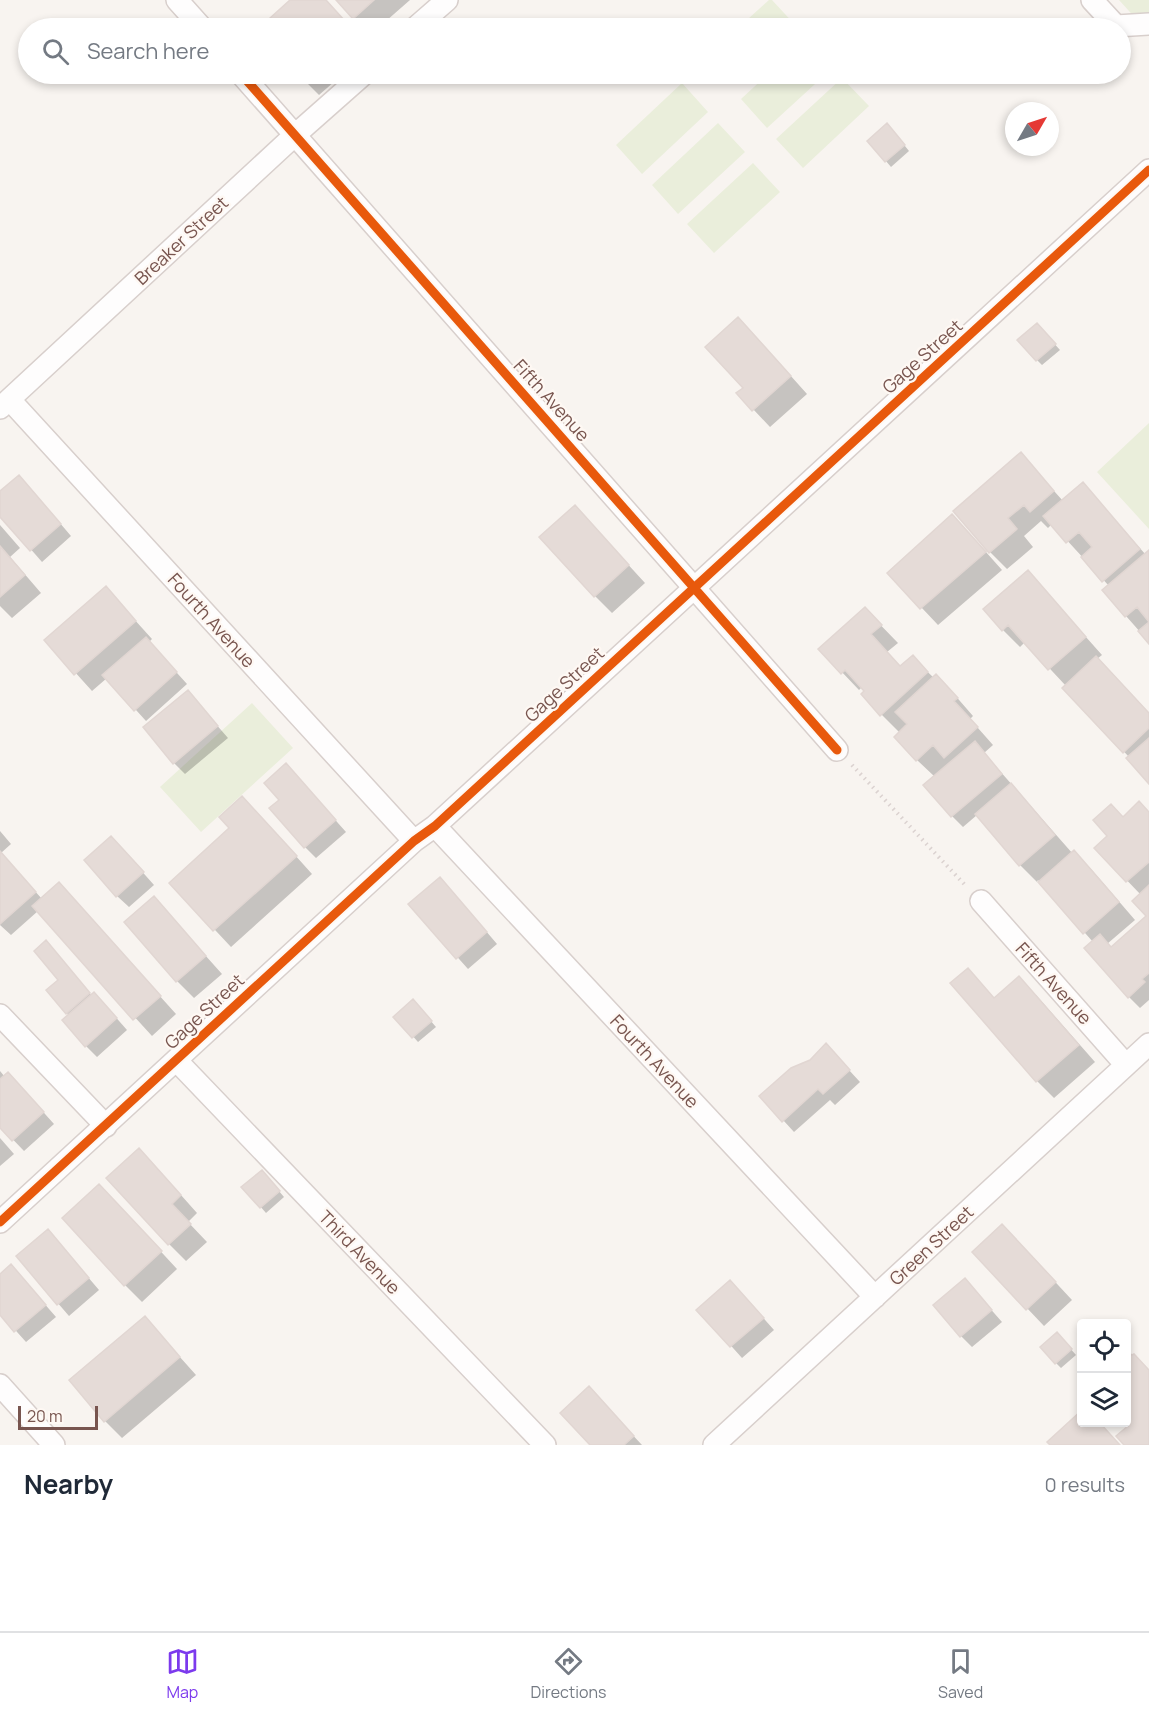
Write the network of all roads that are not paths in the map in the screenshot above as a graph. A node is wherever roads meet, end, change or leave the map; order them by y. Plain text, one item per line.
1 (177, 0) edge
2 (447, 0) edge
3 (1092, 0) edge
4 (193, 18) edge
5 (426, 18) edge
6 (1109, 18) edge
7 (1149, 24) edge
8 (1131, 25) edge
9 (250, 84) edge
10 (353, 84) edge
11 (295, 135) junction
12 (1149, 170) edge
13 (5, 404) edge
14 (694, 587) junction
15 (837, 750) road end
16 (435, 826) junction
17 (414, 841) junction
18 (981, 901) road end
19 (0, 1015) edge
20 (1149, 1044) edge
21 (176, 1060) junction
22 (1126, 1065) junction
23 (106, 1126) junction
24 (0, 1222) edge
25 (875, 1297) junction
26 (0, 1385) edge
27 (54, 1445) edge
28 (545, 1445) edge
29 (714, 1445) edge

1 - 4 street
2 - 5 street
3 - 6 street
7 - 8 street
9 - 11 street, Fifth Avenue
10 - 11 street, Breaker Street
11 - 13 street, Breaker Street
11 - 14 street, Fifth Avenue
12 - 14 street, Gage Street
13 - 17 street, Fourth Avenue
14 - 15 street, Fifth Avenue
14 - 16 street, Gage Street
16 - 17 street, Gage Street
16 - 25 street, Fourth Avenue
17 - 21 street, Gage Street
18 - 22 street, Fifth Avenue
19 - 23 street
20 - 22 street, Green Street
21 - 23 street, Gage Street
21 - 28 street, Third Avenue
22 - 25 street, Green Street
23 - 24 street, Gage Street
25 - 29 street, Green Street
26 - 27 street

